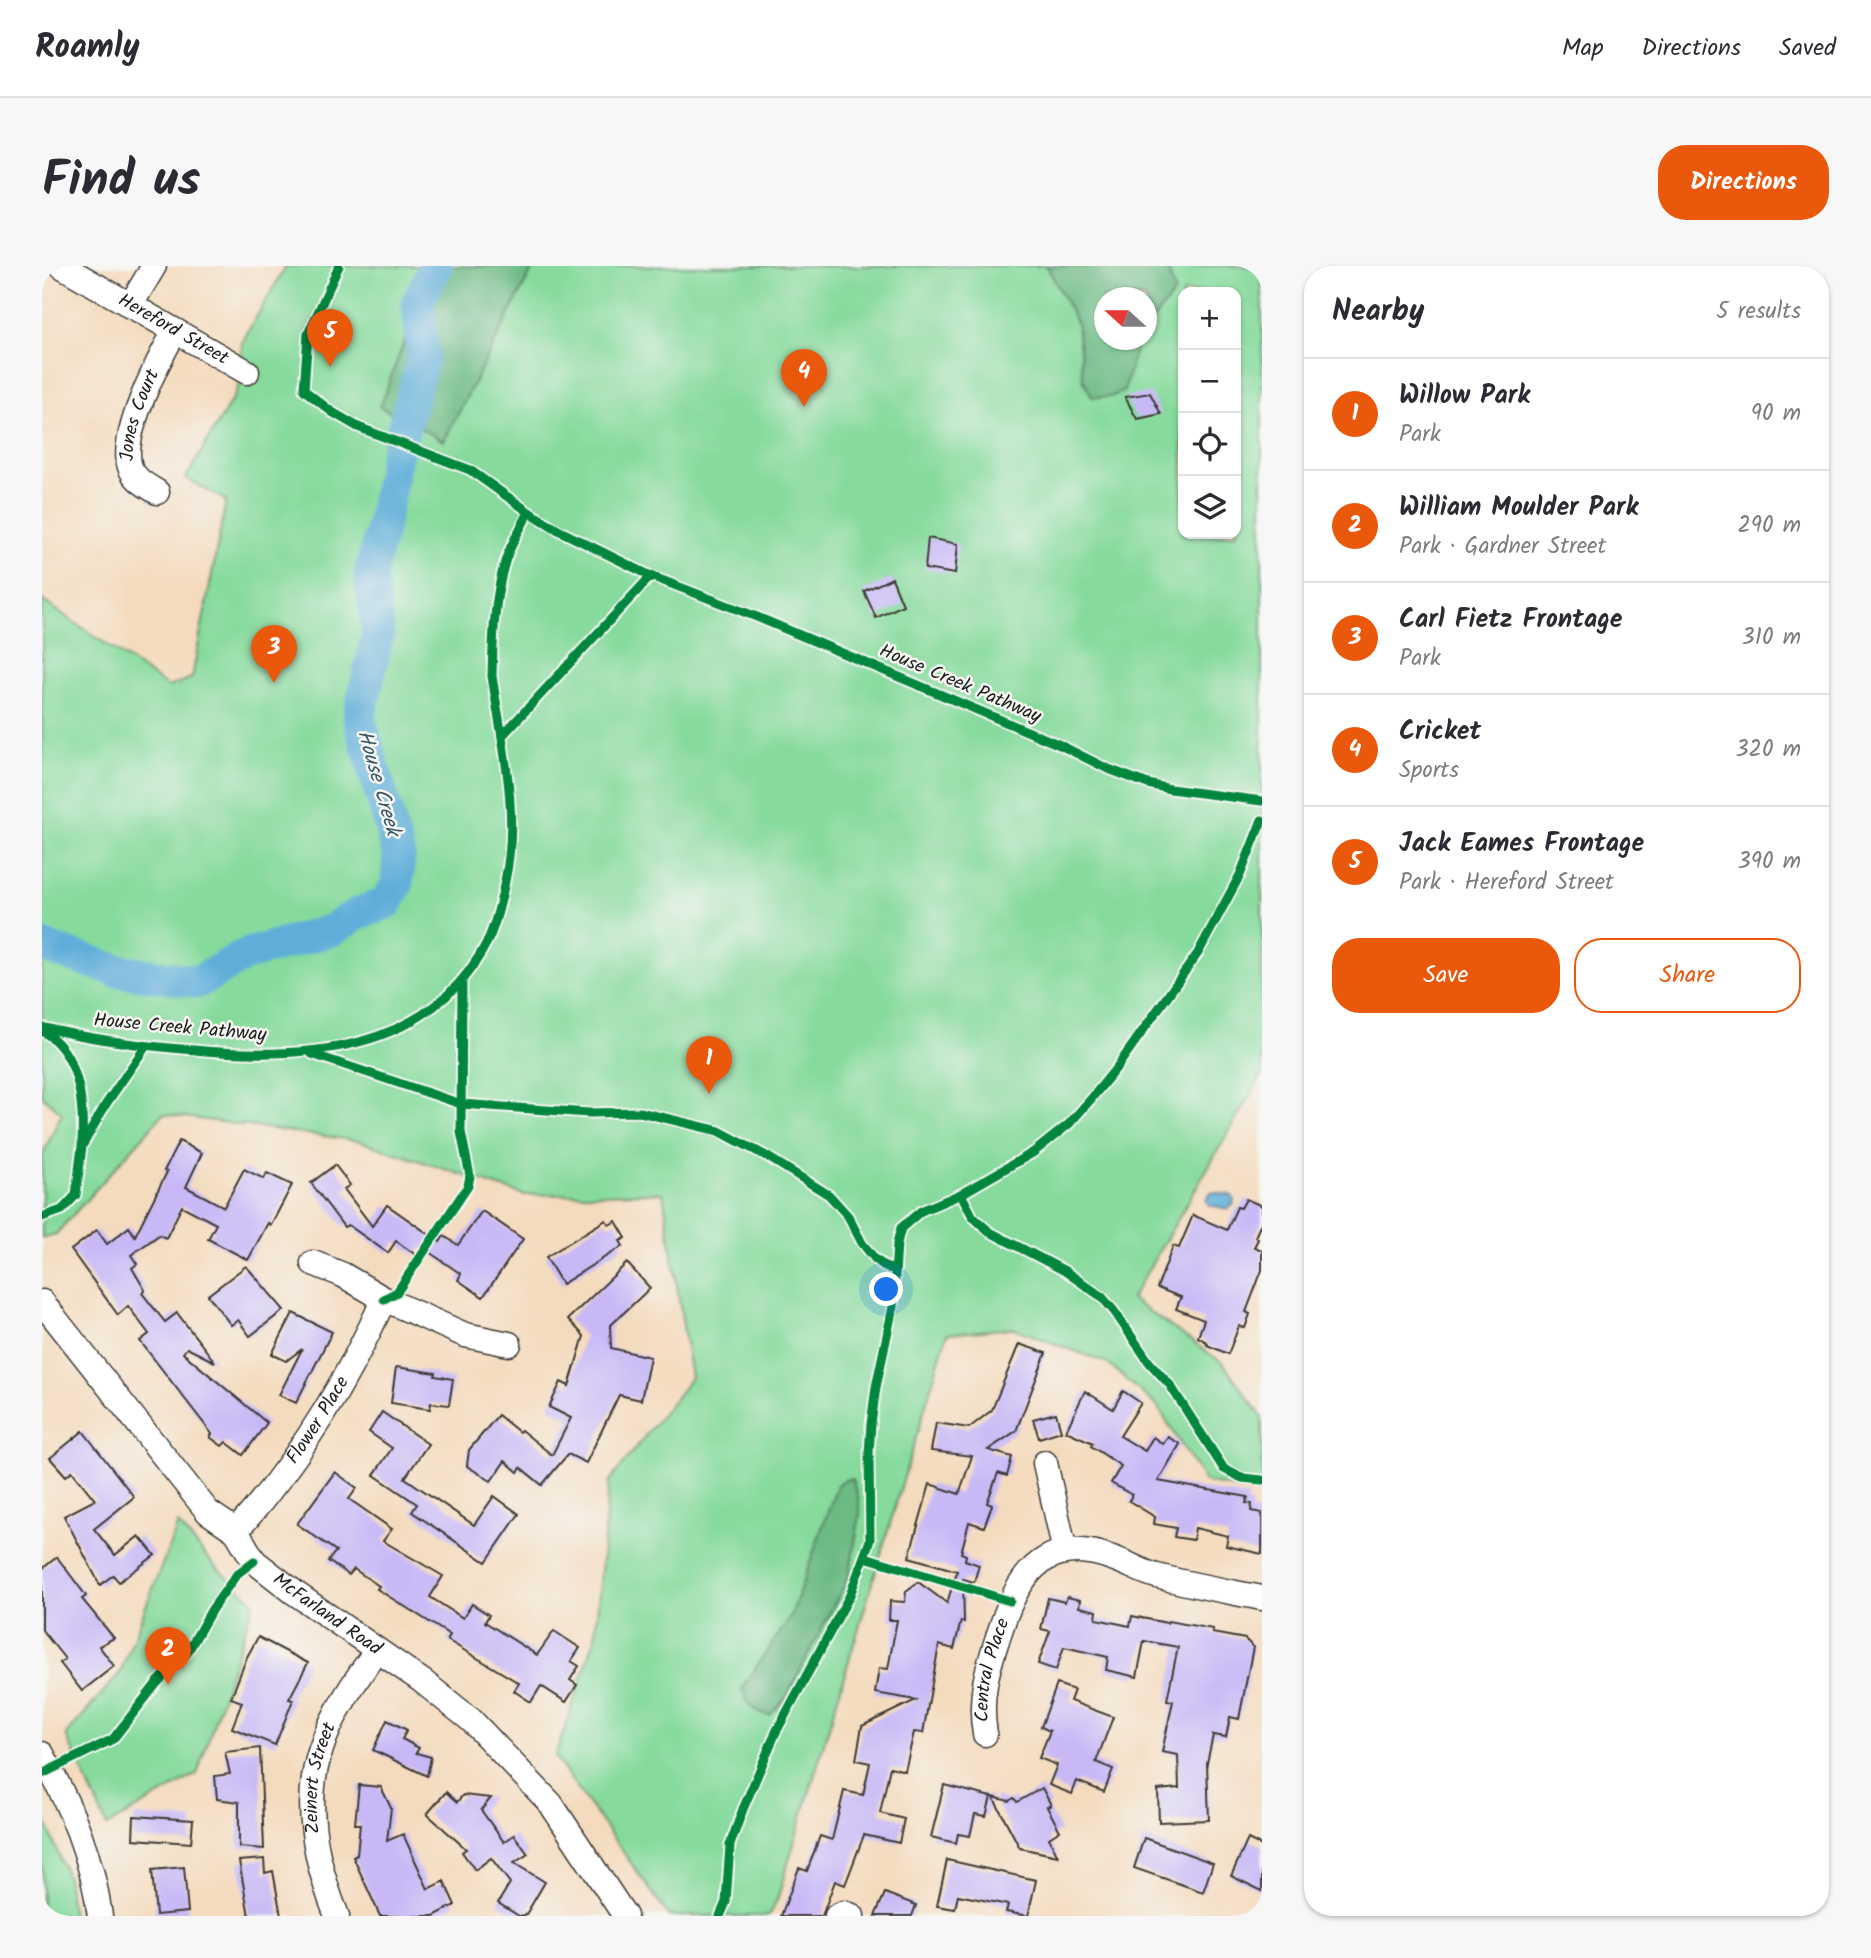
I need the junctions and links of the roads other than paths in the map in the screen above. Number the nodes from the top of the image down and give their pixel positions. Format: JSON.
{"nodes":[{"id":1,"x":62,"y":266,"type":"edge"},
{"id":2,"x":154,"y":266,"type":"edge"},
{"id":3,"x":130,"y":306,"type":"junction"},
{"id":4,"x":175,"y":331,"type":"junction"},
{"id":5,"x":247,"y":372,"type":"dead end"},
{"id":6,"x":157,"y":492,"type":"dead end"},
{"id":7,"x":313,"y":1262,"type":"dead end"},
{"id":8,"x":384,"y":1299,"type":"junction"},
{"id":9,"x":42,"y":1301,"type":"edge"},
{"id":10,"x":509,"y":1344,"type":"dead end"},
{"id":11,"x":1045,"y":1463,"type":"dead end"},
{"id":12,"x":236,"y":1531,"type":"junction"},
{"id":13,"x":1065,"y":1552,"type":"junction"},
{"id":14,"x":1262,"y":1598,"type":"edge"},
{"id":15,"x":376,"y":1651,"type":"junction"},
{"id":16,"x":985,"y":1734,"type":"dead end"},
{"id":17,"x":42,"y":1754,"type":"edge"},
{"id":18,"x":100,"y":1916,"type":"edge"},
{"id":19,"x":337,"y":1916,"type":"edge"},
{"id":20,"x":625,"y":1916,"type":"edge"},
{"id":21,"x":836,"y":1916,"type":"edge"},
{"id":22,"x":852,"y":1916,"type":"edge"}],
"edges":[{"from":1,"to":3,"type":"street","name":"Hereford Street"},
{"from":2,"to":3,"type":"street"},
{"from":3,"to":4,"type":"street","name":"Hereford Street"},
{"from":4,"to":5,"type":"street","name":"Hereford Street"},
{"from":4,"to":6,"type":"street","name":"Jones Court"},
{"from":7,"to":8,"type":"street"},
{"from":8,"to":10,"type":"street"},
{"from":8,"to":12,"type":"street","name":"Flower Place"},
{"from":9,"to":12,"type":"street","name":"McFarland Road"},
{"from":11,"to":13,"type":"street"},
{"from":12,"to":15,"type":"street","name":"McFarland Road"},
{"from":13,"to":14,"type":"street"},
{"from":13,"to":16,"type":"street","name":"Central Place"},
{"from":15,"to":19,"type":"street","name":"Zeinert Street"},
{"from":15,"to":20,"type":"street","name":"McFarland Road"},
{"from":17,"to":18,"type":"street"},
{"from":21,"to":22,"type":"street"}]}
